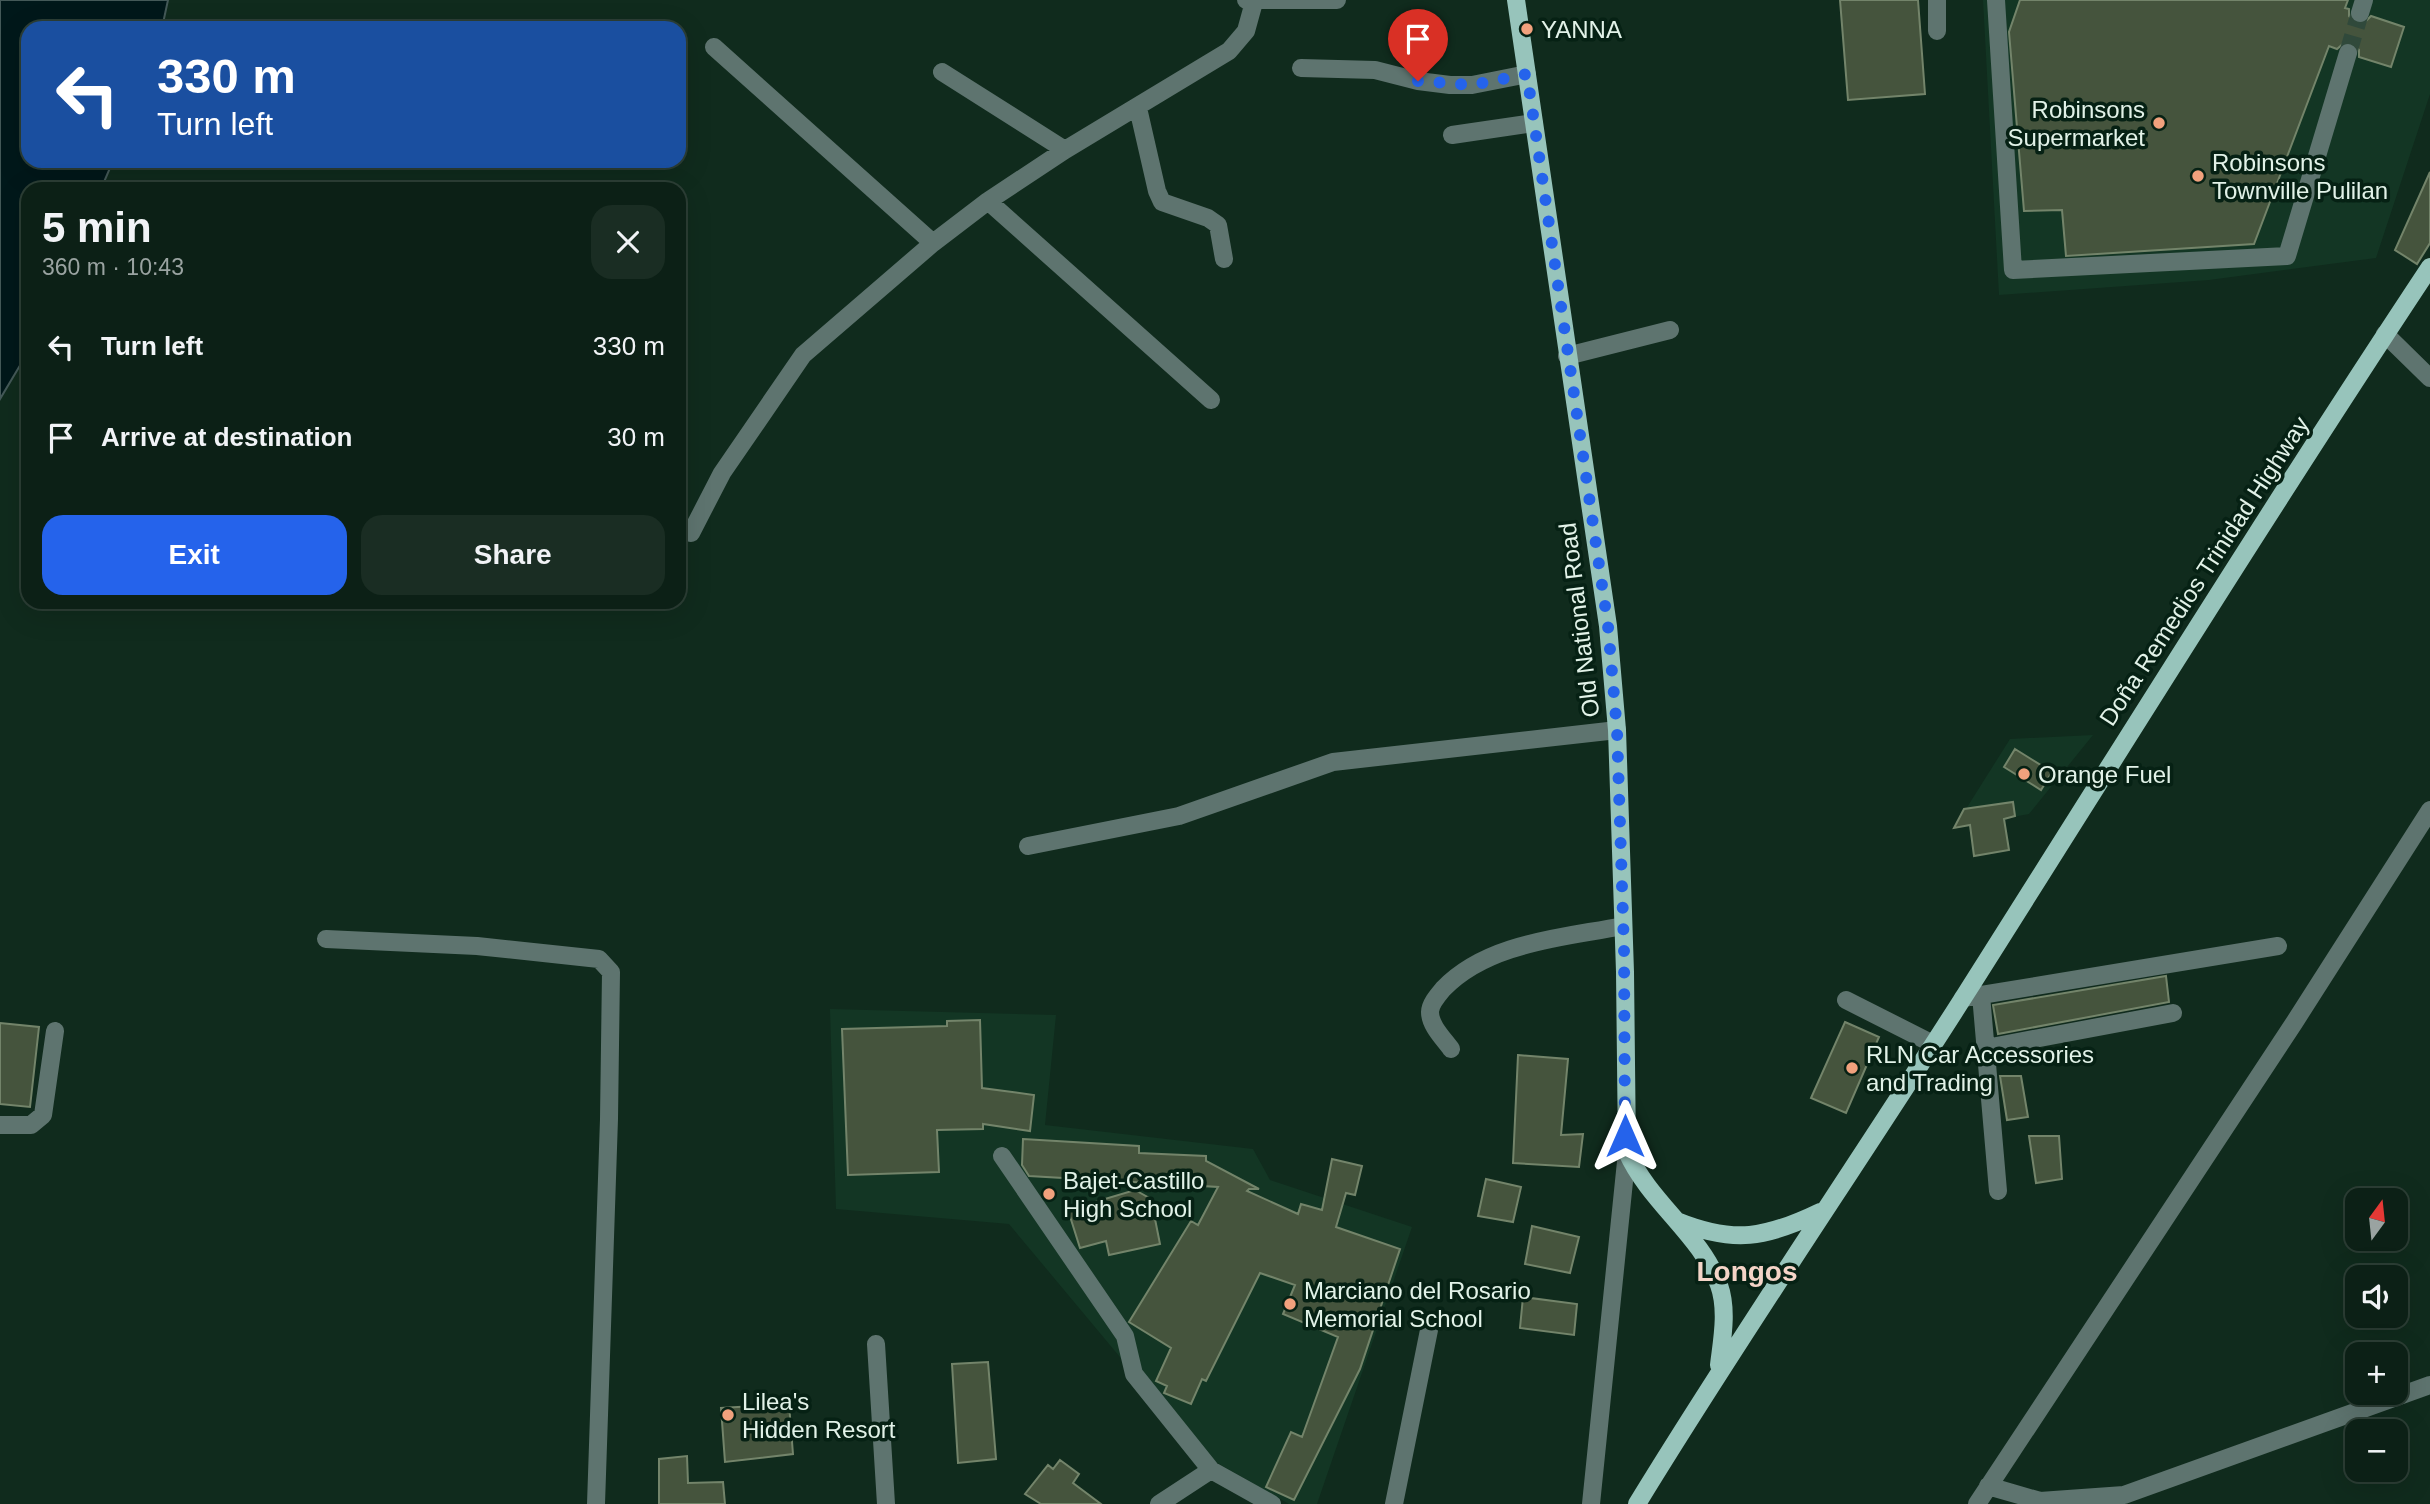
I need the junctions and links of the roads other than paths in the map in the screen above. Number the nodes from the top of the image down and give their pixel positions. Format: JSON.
{"nodes":[{"id":1,"x":1337,"y":0,"type":"edge"},
{"id":2,"x":1516,"y":0,"type":"edge"},
{"id":3,"x":1937,"y":0,"type":"edge"},
{"id":4,"x":1996,"y":0,"type":"edge"},
{"id":5,"x":1250,"y":1,"type":"edge"},
{"id":6,"x":1937,"y":31,"type":"dead end"},
{"id":7,"x":714,"y":47,"type":"dead end"},
{"id":8,"x":2348,"y":53,"type":"tunnel mouth"},
{"id":9,"x":1301,"y":68,"type":"dead end"},
{"id":10,"x":942,"y":72,"type":"dead end"},
{"id":11,"x":1527,"y":74,"type":"junction"},
{"id":12,"x":1138,"y":108,"type":"junction"},
{"id":13,"x":1534,"y":123,"type":"junction"},
{"id":14,"x":1452,"y":135,"type":"dead end"},
{"id":15,"x":1065,"y":150,"type":"junction"},
{"id":16,"x":988,"y":201,"type":"junction"},
{"id":17,"x":933,"y":243,"type":"junction"},
{"id":18,"x":1224,"y":259,"type":"dead end"},
{"id":19,"x":2430,"y":267,"type":"edge"},
{"id":20,"x":1670,"y":330,"type":"dead end"},
{"id":21,"x":2385,"y":334,"type":"junction"},
{"id":22,"x":1567,"y":356,"type":"junction"},
{"id":23,"x":2430,"y":378,"type":"edge"},
{"id":24,"x":1211,"y":400,"type":"dead end"},
{"id":25,"x":691,"y":533,"type":"dead end"},
{"id":26,"x":1617,"y":730,"type":"junction"},
{"id":27,"x":2430,"y":810,"type":"edge"},
{"id":28,"x":1028,"y":846,"type":"dead end"},
{"id":29,"x":1623,"y":926,"type":"junction"},
{"id":30,"x":326,"y":939,"type":"dead end"},
{"id":31,"x":2278,"y":946,"type":"dead end"},
{"id":32,"x":1972,"y":996,"type":"junction"},
{"id":33,"x":1846,"y":1000,"type":"dead end"},
{"id":34,"x":2174,"y":1013,"type":"dead end"},
{"id":35,"x":55,"y":1031,"type":"dead end"},
{"id":36,"x":1933,"y":1044,"type":"junction"},
{"id":37,"x":1986,"y":1048,"type":"junction"},
{"id":38,"x":1451,"y":1049,"type":"dead end"},
{"id":39,"x":0,"y":1125,"type":"edge"},
{"id":40,"x":1627,"y":1152,"type":"junction"},
{"id":41,"x":1002,"y":1156,"type":"dead end"},
{"id":42,"x":1998,"y":1191,"type":"dead end"},
{"id":43,"x":1822,"y":1211,"type":"junction"},
{"id":44,"x":1677,"y":1221,"type":"junction"},
{"id":45,"x":1429,"y":1330,"type":"dead end"},
{"id":46,"x":876,"y":1344,"type":"dead end"},
{"id":47,"x":1719,"y":1370,"type":"junction"},
{"id":48,"x":2430,"y":1385,"type":"edge"},
{"id":49,"x":1212,"y":1470,"type":"junction"},
{"id":50,"x":1988,"y":1486,"type":"junction"},
{"id":51,"x":596,"y":1504,"type":"edge"},
{"id":52,"x":886,"y":1504,"type":"edge"},
{"id":53,"x":1159,"y":1504,"type":"edge"},
{"id":54,"x":1272,"y":1504,"type":"edge"},
{"id":55,"x":1394,"y":1504,"type":"edge"},
{"id":56,"x":1591,"y":1504,"type":"edge"},
{"id":57,"x":1637,"y":1504,"type":"edge"},
{"id":58,"x":1977,"y":1504,"type":"edge"}],
"edges":[{"from":1,"to":5,"type":"street"},
{"from":2,"to":11,"type":"main road","name":"Old National Road"},
{"from":3,"to":6,"type":"street"},
{"from":4,"to":8,"type":"street"},
{"from":5,"to":12,"type":"street"},
{"from":7,"to":17,"type":"street"},
{"from":9,"to":11,"type":"street"},
{"from":10,"to":15,"type":"street"},
{"from":11,"to":13,"type":"main road","name":"Old National Road"},
{"from":12,"to":15,"type":"street"},
{"from":12,"to":18,"type":"street"},
{"from":13,"to":14,"type":"street"},
{"from":13,"to":22,"type":"main road","name":"Old National Road"},
{"from":15,"to":16,"type":"street"},
{"from":16,"to":17,"type":"street"},
{"from":16,"to":24,"type":"street"},
{"from":17,"to":25,"type":"street"},
{"from":19,"to":21,"type":"main road","name":"Doña Remedios Trinidad Highway"},
{"from":20,"to":22,"type":"street"},
{"from":21,"to":23,"type":"street"},
{"from":21,"to":32,"type":"main road","name":"Doña Remedios Trinidad Highway"},
{"from":22,"to":26,"type":"main road","name":"Old National Road"},
{"from":26,"to":28,"type":"street"},
{"from":26,"to":29,"type":"main road","name":"Old National Road"},
{"from":27,"to":50,"type":"street"},
{"from":29,"to":38,"type":"street"},
{"from":29,"to":40,"type":"main road","name":"Old National Road"},
{"from":30,"to":51,"type":"street"},
{"from":31,"to":32,"type":"street"},
{"from":32,"to":36,"type":"main road","name":"Doña Remedios Trinidad Highway"},
{"from":32,"to":37,"type":"street"},
{"from":33,"to":36,"type":"street"},
{"from":34,"to":37,"type":"street"},
{"from":35,"to":39,"type":"street"},
{"from":36,"to":43,"type":"main road","name":"Doña Remedios Trinidad Highway"},
{"from":37,"to":42,"type":"street"},
{"from":40,"to":44,"type":"main road","name":"Old National Road"},
{"from":40,"to":56,"type":"street"},
{"from":41,"to":49,"type":"street"},
{"from":43,"to":44,"type":"main road"},
{"from":43,"to":47,"type":"main road","name":"Doña Remedios Trinidad Highway"},
{"from":44,"to":47,"type":"main road","name":"Old National Road"},
{"from":45,"to":55,"type":"street"},
{"from":46,"to":52,"type":"street"},
{"from":47,"to":57,"type":"main road","name":"Doña Remedios Trinidad Highway"},
{"from":48,"to":50,"type":"street"},
{"from":49,"to":53,"type":"street"},
{"from":49,"to":54,"type":"street"},
{"from":50,"to":58,"type":"street"}]}
